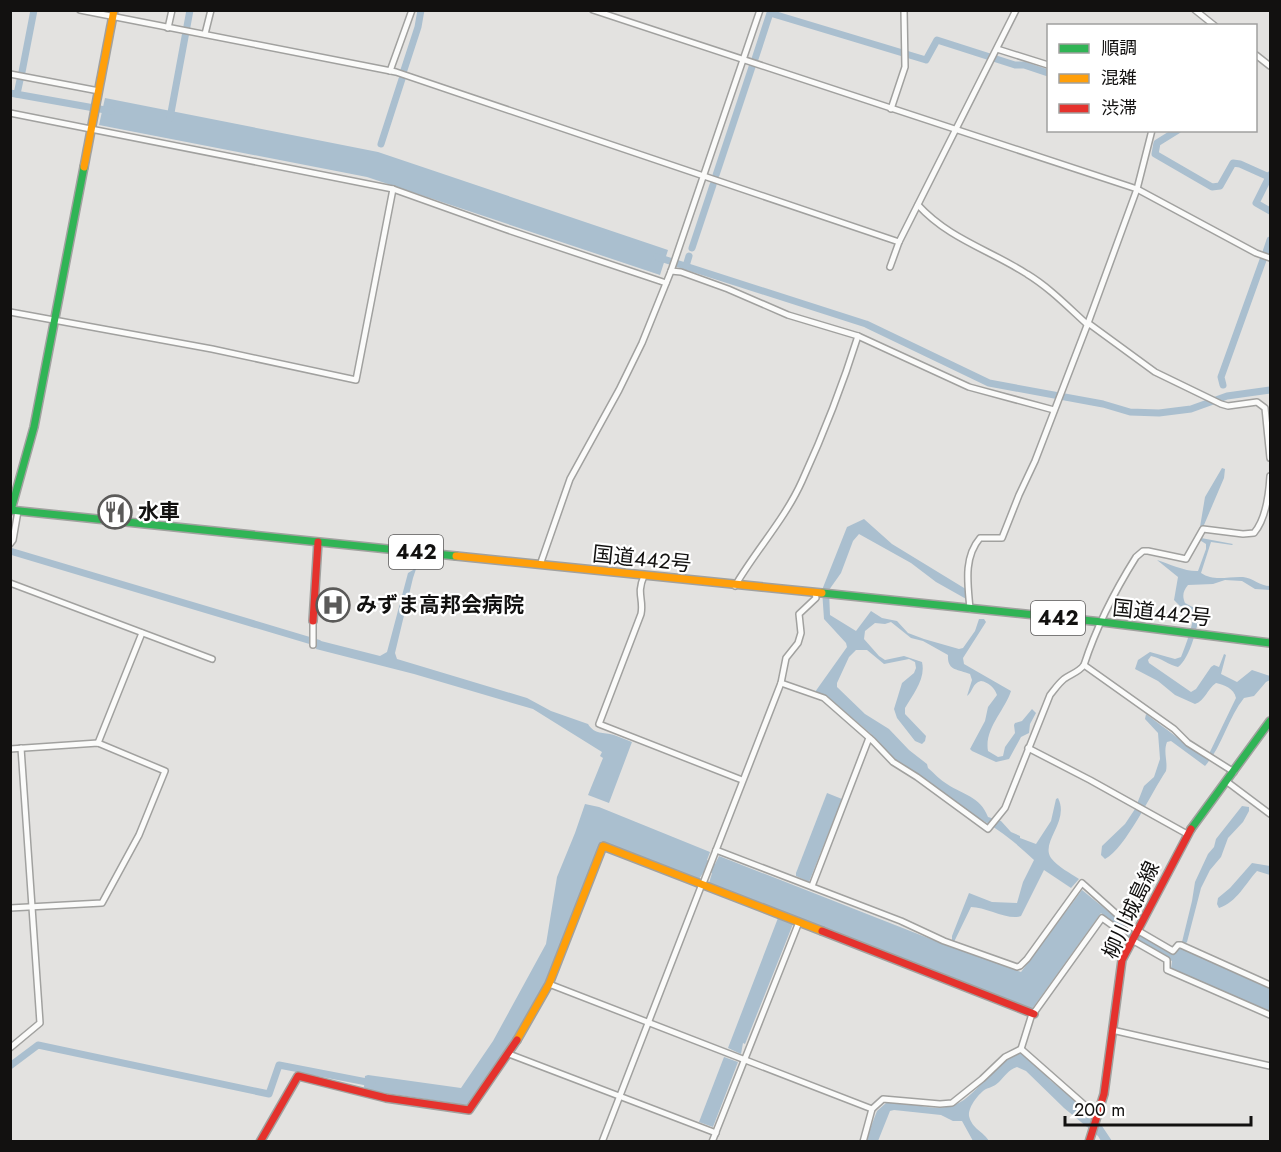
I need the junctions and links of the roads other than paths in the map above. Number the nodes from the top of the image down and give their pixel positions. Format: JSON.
{"nodes":[{"id":1,"x":80,"y":10,"type":"edge"},
{"id":2,"x":172,"y":10,"type":"edge"},
{"id":3,"x":211,"y":10,"type":"edge"},
{"id":4,"x":412,"y":10,"type":"edge"},
{"id":5,"x":593,"y":10,"type":"edge"},
{"id":6,"x":760,"y":10,"type":"edge"},
{"id":7,"x":904,"y":10,"type":"edge"},
{"id":8,"x":1016,"y":10,"type":"edge"},
{"id":9,"x":1195,"y":10,"type":"edge"},
{"id":10,"x":113,"y":14,"type":"edge"},
{"id":11,"x":1207,"y":23,"type":"edge"},
{"id":12,"x":168,"y":28,"type":"junction"},
{"id":13,"x":205,"y":34,"type":"junction"},
{"id":14,"x":995,"y":51,"type":"junction"},
{"id":15,"x":1257,"y":56,"type":"edge"},
{"id":16,"x":742,"y":60,"type":"junction"},
{"id":17,"x":1047,"y":65,"type":"edge"},
{"id":18,"x":1270,"y":66,"type":"edge"},
{"id":19,"x":390,"y":71,"type":"junction"},
{"id":20,"x":10,"y":74,"type":"edge"},
{"id":21,"x":98,"y":94,"type":"junction"},
{"id":22,"x":891,"y":109,"type":"junction"},
{"id":23,"x":10,"y":113,"type":"edge"},
{"id":24,"x":93,"y":126,"type":"junction"},
{"id":25,"x":957,"y":130,"type":"junction"},
{"id":26,"x":1151,"y":132,"type":"edge"},
{"id":27,"x":704,"y":177,"type":"junction"},
{"id":28,"x":393,"y":189,"type":"junction"},
{"id":29,"x":1137,"y":189,"type":"junction"},
{"id":30,"x":918,"y":205,"type":"junction"},
{"id":31,"x":899,"y":242,"type":"junction"},
{"id":32,"x":1270,"y":258,"type":"edge"},
{"id":33,"x":890,"y":267,"type":"dead end"},
{"id":34,"x":671,"y":270,"type":"junction"},
{"id":35,"x":666,"y":283,"type":"junction"},
{"id":36,"x":10,"y":312,"type":"edge"},
{"id":37,"x":54,"y":320,"type":"junction"},
{"id":38,"x":1088,"y":324,"type":"junction"},
{"id":39,"x":858,"y":336,"type":"junction"},
{"id":40,"x":1054,"y":410,"type":"junction"},
{"id":41,"x":1270,"y":459,"type":"edge"},
{"id":42,"x":1270,"y":476,"type":"edge"},
{"id":43,"x":13,"y":511,"type":"edge"},
{"id":44,"x":318,"y":542,"type":"junction"},
{"id":45,"x":10,"y":544,"type":"edge"},
{"id":46,"x":540,"y":565,"type":"junction"},
{"id":47,"x":644,"y":576,"type":"junction"},
{"id":48,"x":10,"y":583,"type":"edge"},
{"id":49,"x":735,"y":586,"type":"junction"},
{"id":50,"x":818,"y":593,"type":"junction"},
{"id":51,"x":970,"y":609,"type":"junction"},
{"id":52,"x":313,"y":621,"type":"joint"},
{"id":53,"x":1102,"y":622,"type":"junction"},
{"id":54,"x":142,"y":633,"type":"junction"},
{"id":55,"x":1270,"y":643,"type":"edge"},
{"id":56,"x":312,"y":645,"type":"dead end"},
{"id":57,"x":212,"y":659,"type":"dead end"},
{"id":58,"x":1084,"y":664,"type":"junction"},
{"id":59,"x":781,"y":683,"type":"junction"},
{"id":60,"x":1270,"y":721,"type":"edge"},
{"id":61,"x":869,"y":738,"type":"junction"},
{"id":62,"x":98,"y":743,"type":"junction"},
{"id":63,"x":21,"y":748,"type":"junction"},
{"id":64,"x":1028,"y":748,"type":"junction"},
{"id":65,"x":10,"y":749,"type":"edge"},
{"id":66,"x":1234,"y":772,"type":"junction"},
{"id":67,"x":742,"y":780,"type":"junction"},
{"id":68,"x":1226,"y":781,"type":"junction"},
{"id":69,"x":1270,"y":814,"type":"edge"},
{"id":70,"x":1187,"y":834,"type":"junction"},
{"id":71,"x":715,"y":852,"type":"junction"},
{"id":72,"x":703,"y":883,"type":"junction"},
{"id":73,"x":812,"y":886,"type":"junction"},
{"id":74,"x":32,"y":906,"type":"junction"},
{"id":75,"x":10,"y":908,"type":"edge"},
{"id":76,"x":799,"y":922,"type":"junction"},
{"id":77,"x":1137,"y":929,"type":"junction"},
{"id":78,"x":1132,"y":940,"type":"junction"},
{"id":79,"x":549,"y":984,"type":"junction"},
{"id":80,"x":1270,"y":985,"type":"edge"},
{"id":81,"x":1034,"y":1014,"type":"junction"},
{"id":82,"x":1270,"y":1016,"type":"edge"},
{"id":83,"x":648,"y":1022,"type":"junction"},
{"id":84,"x":1112,"y":1030,"type":"junction"},
{"id":85,"x":10,"y":1048,"type":"edge"},
{"id":86,"x":1022,"y":1049,"type":"junction"},
{"id":87,"x":509,"y":1054,"type":"junction"},
{"id":88,"x":744,"y":1060,"type":"junction"},
{"id":89,"x":1270,"y":1066,"type":"edge"},
{"id":90,"x":620,"y":1096,"type":"junction"},
{"id":91,"x":872,"y":1109,"type":"junction"},
{"id":92,"x":1097,"y":1118,"type":"junction"},
{"id":93,"x":716,"y":1133,"type":"junction"},
{"id":94,"x":260,"y":1142,"type":"edge"},
{"id":95,"x":602,"y":1142,"type":"edge"},
{"id":96,"x":712,"y":1142,"type":"edge"},
{"id":97,"x":863,"y":1142,"type":"edge"},
{"id":98,"x":1089,"y":1142,"type":"edge"}],
"edges":[{"from":1,"to":10,"type":"street"},
{"from":2,"to":12,"type":"street"},
{"from":3,"to":13,"type":"street"},
{"from":4,"to":19,"type":"street"},
{"from":5,"to":16,"type":"street"},
{"from":6,"to":16,"type":"street"},
{"from":7,"to":22,"type":"street"},
{"from":8,"to":14,"type":"street"},
{"from":9,"to":11,"type":"street"},
{"from":10,"to":12,"type":"street"},
{"from":10,"to":21,"type":"main road"},
{"from":12,"to":13,"type":"street"},
{"from":13,"to":19,"type":"street"},
{"from":14,"to":17,"type":"street"},
{"from":14,"to":25,"type":"street"},
{"from":15,"to":18,"type":"street"},
{"from":16,"to":22,"type":"street"},
{"from":16,"to":27,"type":"street"},
{"from":19,"to":27,"type":"street"},
{"from":20,"to":21,"type":"street"},
{"from":21,"to":24,"type":"main road"},
{"from":22,"to":25,"type":"street"},
{"from":23,"to":24,"type":"street"},
{"from":24,"to":28,"type":"street"},
{"from":24,"to":37,"type":"main road"},
{"from":25,"to":29,"type":"street"},
{"from":25,"to":30,"type":"street"},
{"from":26,"to":29,"type":"street"},
{"from":27,"to":31,"type":"street"},
{"from":27,"to":34,"type":"street"},
{"from":28,"to":35,"type":"street"},
{"from":28,"to":37,"type":"street"},
{"from":29,"to":32,"type":"street"},
{"from":29,"to":38,"type":"street"},
{"from":30,"to":31,"type":"street"},
{"from":30,"to":38,"type":"street"},
{"from":31,"to":33,"type":"street"},
{"from":34,"to":35,"type":"street"},
{"from":34,"to":39,"type":"street"},
{"from":35,"to":46,"type":"street"},
{"from":36,"to":37,"type":"street"},
{"from":37,"to":43,"type":"main road"},
{"from":38,"to":40,"type":"street"},
{"from":38,"to":41,"type":"street"},
{"from":39,"to":40,"type":"street"},
{"from":39,"to":49,"type":"street"},
{"from":40,"to":51,"type":"street"},
{"from":42,"to":53,"type":"street"},
{"from":43,"to":44,"type":"main road","name":"国道442号","number":"442"},
{"from":43,"to":45,"type":"street"},
{"from":44,"to":46,"type":"main road","name":"国道442号","number":"442"},
{"from":44,"to":52,"type":"main road"},
{"from":46,"to":47,"type":"main road","name":"国道442号","number":"442"},
{"from":47,"to":49,"type":"main road","name":"国道442号","number":"442"},
{"from":47,"to":67,"type":"street"},
{"from":48,"to":54,"type":"street"},
{"from":49,"to":50,"type":"main road","name":"国道442号","number":"442"},
{"from":50,"to":51,"type":"main road","name":"国道442号","number":"442"},
{"from":50,"to":59,"type":"street"},
{"from":51,"to":53,"type":"main road","name":"国道442号","number":"442"},
{"from":52,"to":56,"type":"street"},
{"from":53,"to":55,"type":"main road","name":"国道442号","number":"442"},
{"from":53,"to":58,"type":"street"},
{"from":54,"to":57,"type":"street"},
{"from":54,"to":62,"type":"street"},
{"from":58,"to":64,"type":"street"},
{"from":58,"to":66,"type":"street"},
{"from":59,"to":61,"type":"street"},
{"from":59,"to":67,"type":"street"},
{"from":60,"to":66,"type":"main road","name":"柳川城島線"},
{"from":61,"to":64,"type":"street"},
{"from":61,"to":73,"type":"street"},
{"from":62,"to":63,"type":"street"},
{"from":62,"to":74,"type":"street"},
{"from":63,"to":65,"type":"street"},
{"from":63,"to":74,"type":"street"},
{"from":64,"to":70,"type":"street"},
{"from":66,"to":68,"type":"main road","name":"柳川城島線"},
{"from":67,"to":71,"type":"street"},
{"from":68,"to":69,"type":"street"},
{"from":68,"to":70,"type":"main road","name":"柳川城島線"},
{"from":70,"to":77,"type":"main road","name":"柳川城島線"},
{"from":71,"to":72,"type":"street"},
{"from":71,"to":73,"type":"street"},
{"from":72,"to":76,"type":"main road"},
{"from":72,"to":79,"type":"main road"},
{"from":72,"to":83,"type":"street"},
{"from":73,"to":77,"type":"street"},
{"from":74,"to":75,"type":"street"},
{"from":74,"to":85,"type":"street"},
{"from":76,"to":81,"type":"main road"},
{"from":76,"to":88,"type":"street"},
{"from":77,"to":78,"type":"main road","name":"柳川城島線"},
{"from":77,"to":80,"type":"street"},
{"from":78,"to":81,"type":"street"},
{"from":78,"to":82,"type":"street"},
{"from":78,"to":84,"type":"main road","name":"柳川城島線"},
{"from":79,"to":83,"type":"street"},
{"from":79,"to":87,"type":"main road"},
{"from":81,"to":86,"type":"street"},
{"from":83,"to":88,"type":"street"},
{"from":83,"to":90,"type":"street"},
{"from":84,"to":89,"type":"street"},
{"from":84,"to":92,"type":"main road","name":"柳川城島線"},
{"from":86,"to":91,"type":"street"},
{"from":86,"to":92,"type":"street"},
{"from":87,"to":90,"type":"street"},
{"from":87,"to":94,"type":"main road"},
{"from":88,"to":91,"type":"street"},
{"from":88,"to":93,"type":"street"},
{"from":90,"to":93,"type":"street"},
{"from":90,"to":95,"type":"street"},
{"from":91,"to":97,"type":"street"},
{"from":92,"to":98,"type":"main road","name":"柳川城島線"},
{"from":93,"to":96,"type":"street"}]}
